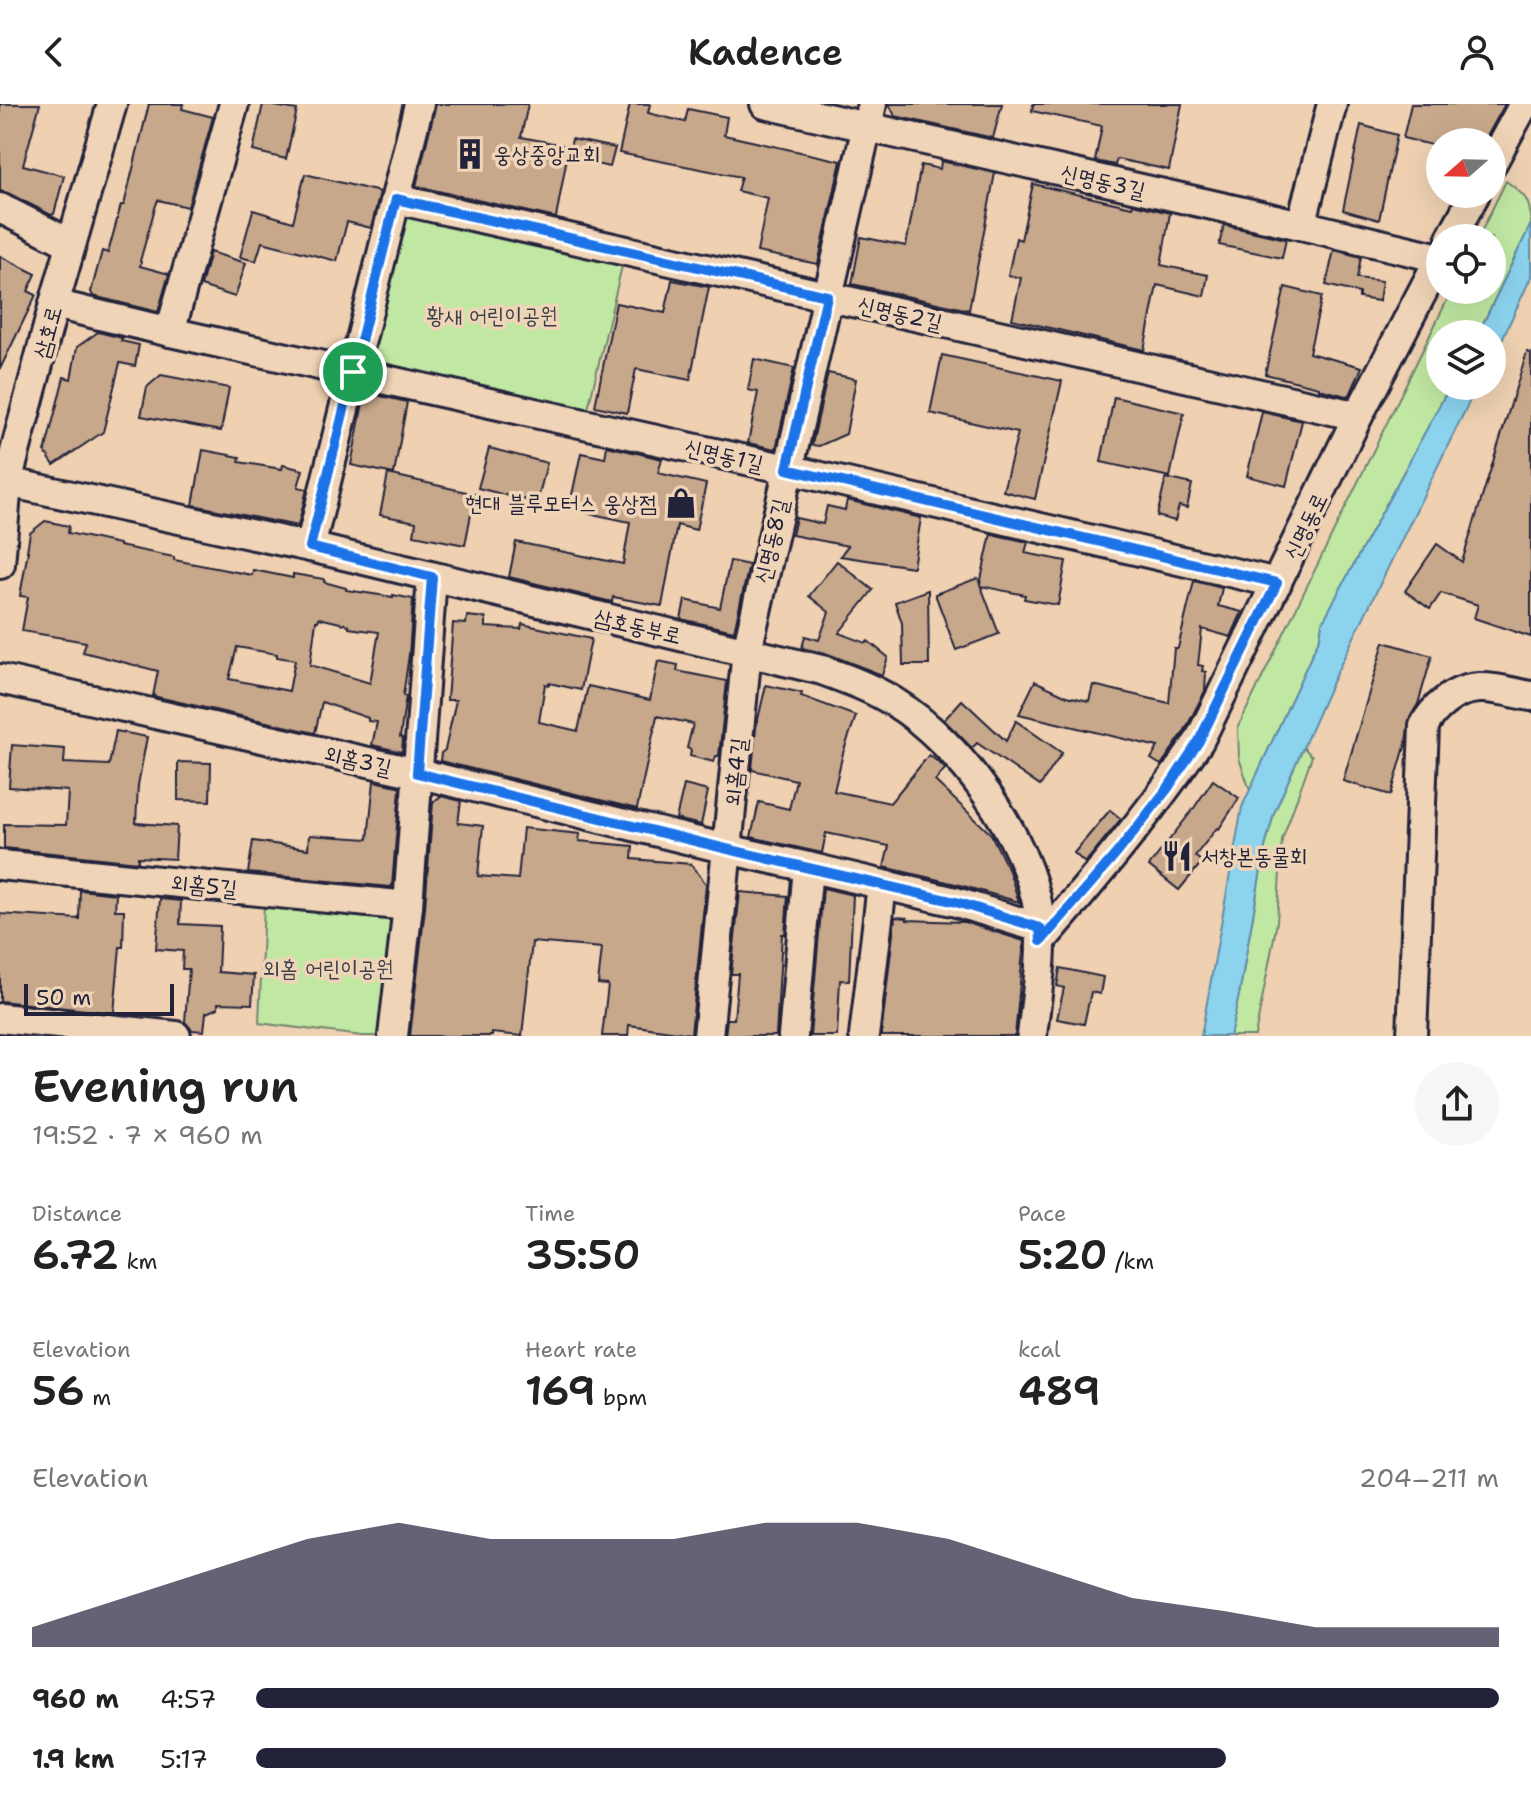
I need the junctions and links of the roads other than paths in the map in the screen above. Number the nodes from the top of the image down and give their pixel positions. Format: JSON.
{"nodes":[{"id":1,"x":112,"y":104,"type":"edge"},
{"id":2,"x":234,"y":104,"type":"edge"},
{"id":3,"x":419,"y":104,"type":"edge"},
{"id":4,"x":765,"y":104,"type":"edge"},
{"id":5,"x":1332,"y":104,"type":"edge"},
{"id":6,"x":1524,"y":104,"type":"edge"},
{"id":7,"x":870,"y":116,"type":"edge"},
{"id":8,"x":1506,"y":137,"type":"edge"},
{"id":9,"x":396,"y":199,"type":"junction"},
{"id":10,"x":0,"y":208,"type":"edge"},
{"id":11,"x":1301,"y":225,"type":"junction"},
{"id":12,"x":71,"y":244,"type":"junction"},
{"id":13,"x":1426,"y":255,"type":"edge"},
{"id":14,"x":1426,"y":285,"type":"edge"},
{"id":15,"x":827,"y":296,"type":"junction"},
{"id":16,"x":54,"y":304,"type":"junction"},
{"id":17,"x":170,"y":332,"type":"junction"},
{"id":18,"x":353,"y":372,"type":"junction"},
{"id":19,"x":1358,"y":416,"type":"junction"},
{"id":20,"x":787,"y":469,"type":"junction"},
{"id":21,"x":4,"y":480,"type":"edge"},
{"id":22,"x":310,"y":547,"type":"junction"},
{"id":23,"x":0,"y":564,"type":"edge"},
{"id":24,"x":432,"y":577,"type":"junction"},
{"id":25,"x":1277,"y":583,"type":"junction"},
{"id":26,"x":747,"y":651,"type":"junction"},
{"id":27,"x":0,"y":679,"type":"edge"},
{"id":28,"x":1531,"y":696,"type":"edge"},
{"id":29,"x":417,"y":773,"type":"junction"},
{"id":30,"x":727,"y":849,"type":"junction"},
{"id":31,"x":0,"y":865,"type":"edge"},
{"id":32,"x":808,"y":867,"type":"junction"},
{"id":33,"x":882,"y":885,"type":"junction"},
{"id":34,"x":1036,"y":897,"type":"junction"},
{"id":35,"x":1074,"y":902,"type":"junction"},
{"id":36,"x":408,"y":906,"type":"junction"},
{"id":37,"x":1041,"y":935,"type":"junction"},
{"id":38,"x":0,"y":1018,"type":"edge"},
{"id":39,"x":176,"y":1036,"type":"edge"},
{"id":40,"x":393,"y":1036,"type":"edge"},
{"id":41,"x":708,"y":1036,"type":"edge"},
{"id":42,"x":793,"y":1036,"type":"edge"},
{"id":43,"x":864,"y":1036,"type":"edge"},
{"id":44,"x":1032,"y":1036,"type":"edge"},
{"id":45,"x":1412,"y":1036,"type":"edge"}],
"edges":[{"from":1,"to":12,"type":"street","name":"삼호로"},
{"from":2,"to":17,"type":"street"},
{"from":3,"to":9,"type":"street"},
{"from":4,"to":7,"type":"street","name":"신명동3길"},
{"from":5,"to":11,"type":"street"},
{"from":6,"to":8,"type":"street"},
{"from":7,"to":11,"type":"street","name":"신명동3길"},
{"from":7,"to":15,"type":"street","name":"신명동8길"},
{"from":9,"to":15,"type":"street","name":"신명동2길"},
{"from":9,"to":18,"type":"street"},
{"from":10,"to":12,"type":"street"},
{"from":11,"to":13,"type":"street","name":"신명동3길"},
{"from":12,"to":16,"type":"street","name":"삼호로"},
{"from":14,"to":19,"type":"street","name":"신명동로"},
{"from":15,"to":19,"type":"street","name":"신명동2길"},
{"from":15,"to":20,"type":"street","name":"신명동8길"},
{"from":16,"to":17,"type":"street","name":"신명동1길"},
{"from":16,"to":21,"type":"street","name":"삼호로"},
{"from":17,"to":18,"type":"street","name":"신명동1길"},
{"from":18,"to":20,"type":"street","name":"신명동1길"},
{"from":18,"to":22,"type":"street"},
{"from":19,"to":25,"type":"street","name":"신명동로"},
{"from":20,"to":25,"type":"street","name":"신명동1길"},
{"from":20,"to":26,"type":"street","name":"신명동8길"},
{"from":21,"to":22,"type":"street","name":"삼호동부로"},
{"from":21,"to":23,"type":"street","name":"삼호로"},
{"from":22,"to":24,"type":"street","name":"삼호동부로"},
{"from":24,"to":26,"type":"street","name":"삼호동부로"},
{"from":24,"to":29,"type":"street"},
{"from":25,"to":35,"type":"street","name":"신명동로"},
{"from":26,"to":30,"type":"street","name":"외홈4길"},
{"from":26,"to":34,"type":"street","name":"삼호동부로"},
{"from":27,"to":29,"type":"street","name":"외홈3길"},
{"from":28,"to":45,"type":"street"},
{"from":29,"to":30,"type":"street","name":"외홈3길"},
{"from":29,"to":36,"type":"street"},
{"from":30,"to":32,"type":"street","name":"외홈3길"},
{"from":30,"to":41,"type":"street","name":"외홈4길"},
{"from":31,"to":36,"type":"street","name":"외홈5길"},
{"from":32,"to":33,"type":"street","name":"외홈3길"},
{"from":32,"to":42,"type":"street"},
{"from":33,"to":37,"type":"street","name":"외홈3길"},
{"from":33,"to":43,"type":"street"},
{"from":34,"to":35,"type":"street"},
{"from":34,"to":37,"type":"street","name":"삼호동부로"},
{"from":35,"to":37,"type":"street","name":"신명동로"},
{"from":36,"to":40,"type":"street"},
{"from":37,"to":44,"type":"street","name":"삼호동부로"},
{"from":38,"to":39,"type":"street"}]}
